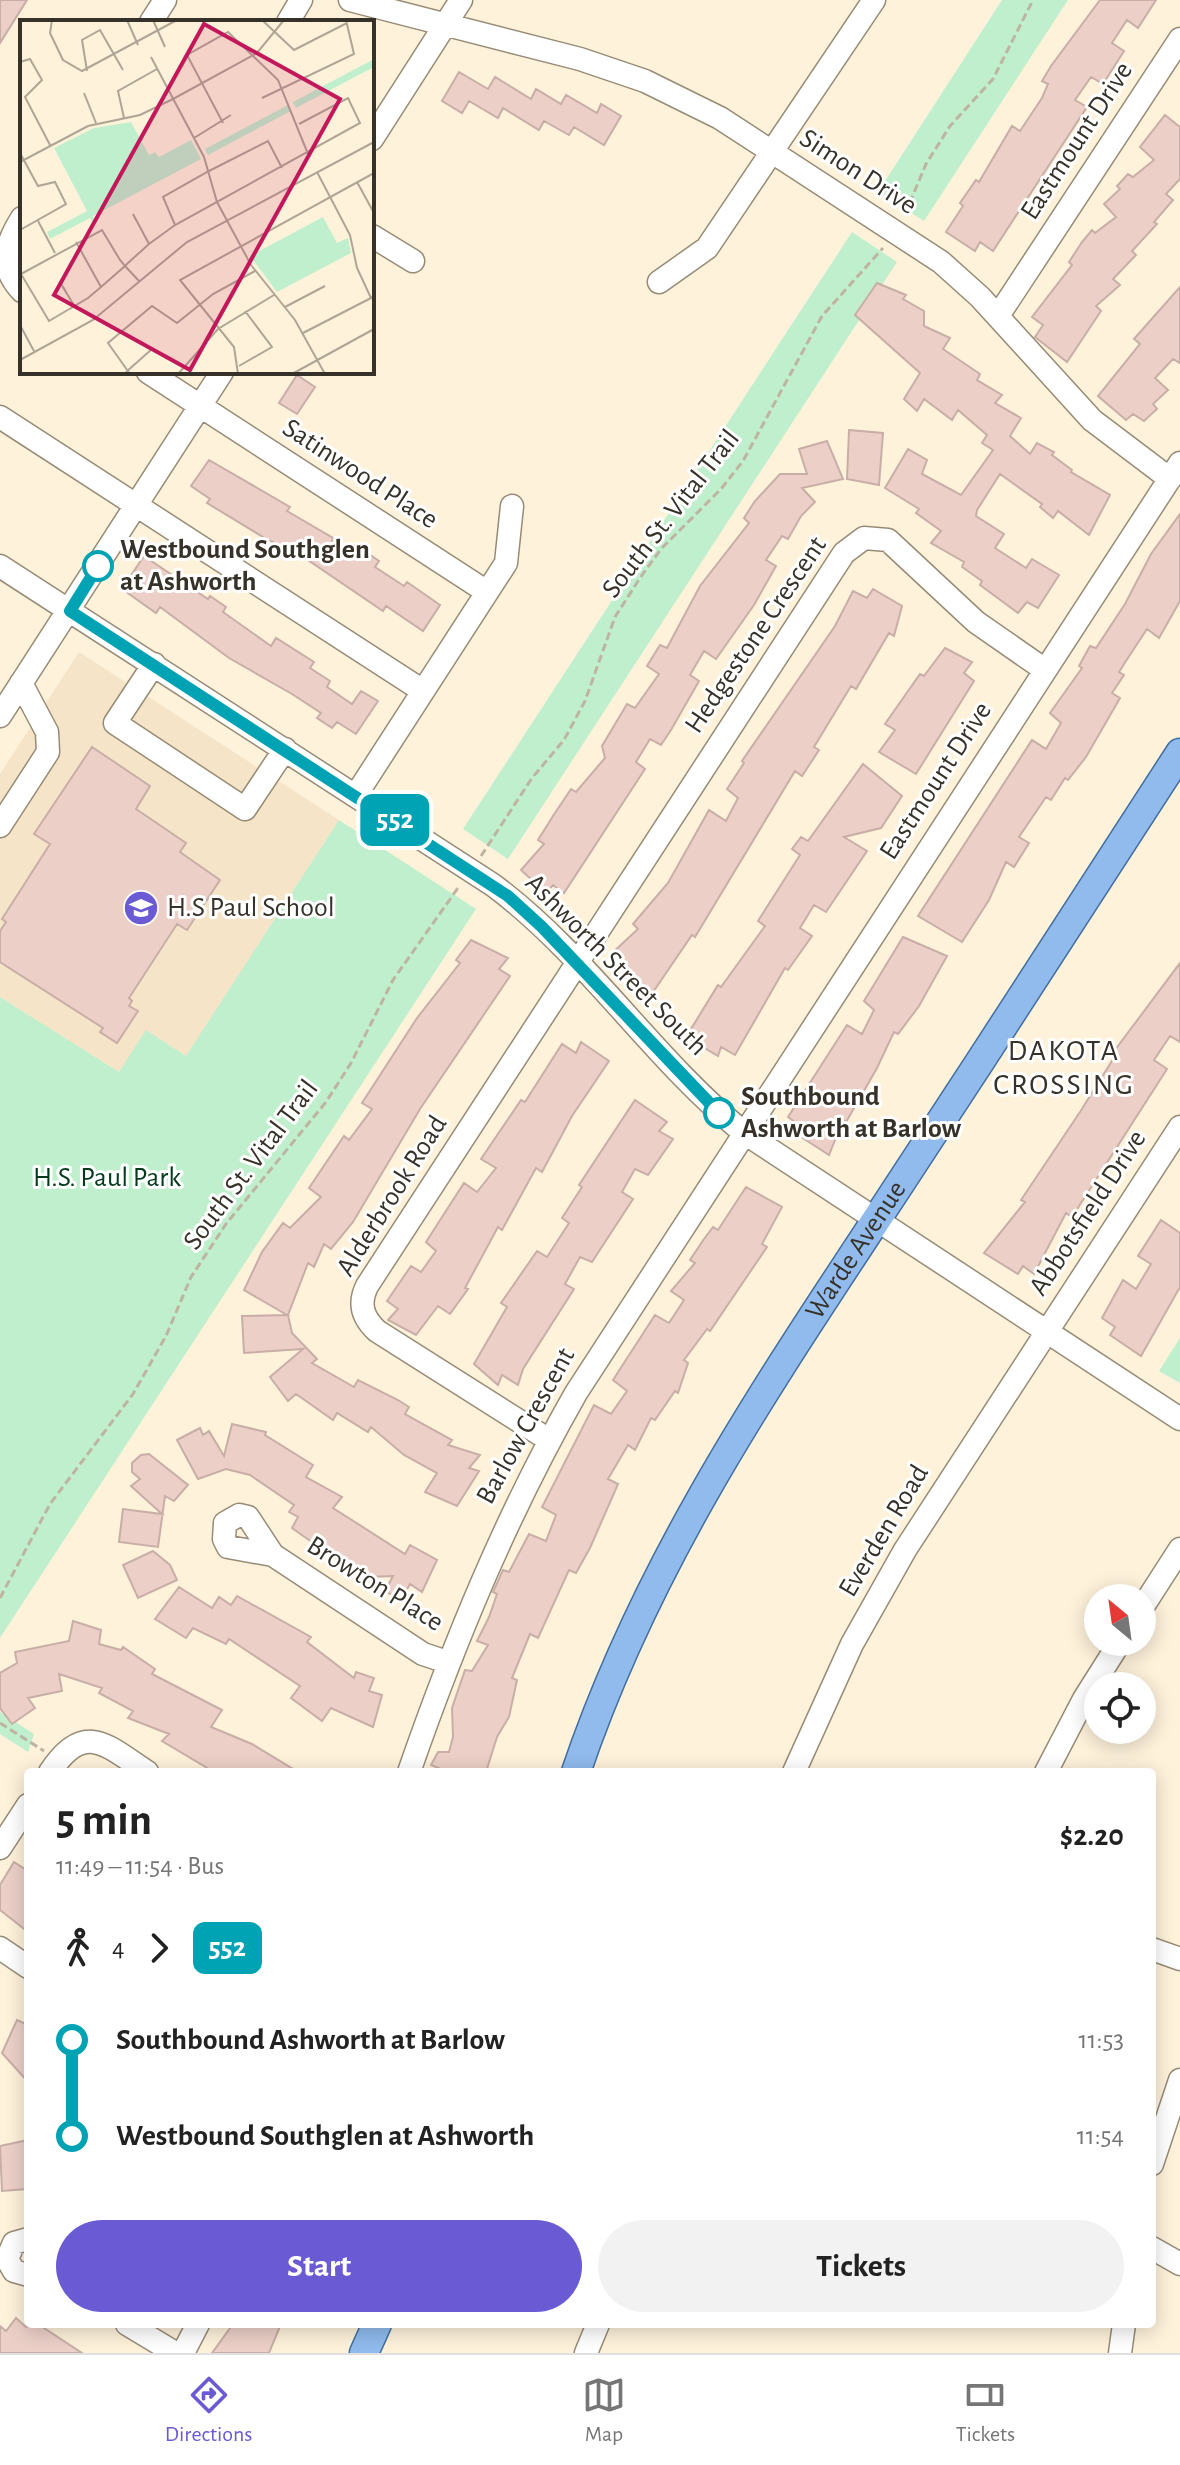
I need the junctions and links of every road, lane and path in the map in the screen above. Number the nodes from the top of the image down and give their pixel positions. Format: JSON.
{"nodes":[{"id":1,"x":165,"y":0,"type":"edge"},
{"id":2,"x":301,"y":0,"type":"edge"},
{"id":3,"x":350,"y":0,"type":"edge"},
{"id":4,"x":461,"y":0,"type":"edge"},
{"id":5,"x":874,"y":0,"type":"edge"},
{"id":6,"x":1033,"y":0,"type":"edge"},
{"id":7,"x":152,"y":20,"type":"edge"},
{"id":8,"x":289,"y":20,"type":"edge"},
{"id":9,"x":446,"y":24,"type":"junction"},
{"id":10,"x":1180,"y":39,"type":"edge"},
{"id":11,"x":374,"y":136,"type":"edge"},
{"id":12,"x":774,"y":152,"type":"junction"},
{"id":13,"x":20,"y":221,"type":"edge"},
{"id":14,"x":895,"y":231,"type":"junction"},
{"id":15,"x":374,"y":237,"type":"edge"},
{"id":16,"x":413,"y":261,"type":"dead end"},
{"id":17,"x":659,"y":282,"type":"dead end"},
{"id":18,"x":20,"y":290,"type":"edge"},
{"id":19,"x":998,"y":316,"type":"junction"},
{"id":20,"x":151,"y":374,"type":"edge"},
{"id":21,"x":221,"y":374,"type":"edge"},
{"id":22,"x":200,"y":407,"type":"junction"},
{"id":23,"x":0,"y":417,"type":"edge"},
{"id":24,"x":1175,"y":471,"type":"edge"},
{"id":25,"x":137,"y":505,"type":"junction"},
{"id":26,"x":512,"y":506,"type":"dead end"},
{"id":27,"x":0,"y":566,"type":"edge"},
{"id":28,"x":487,"y":592,"type":"junction"},
{"id":29,"x":70,"y":611,"type":"junction"},
{"id":30,"x":154,"y":664,"type":"junction"},
{"id":31,"x":1045,"y":670,"type":"junction"},
{"id":32,"x":21,"y":683,"type":"junction"},
{"id":33,"x":423,"y":691,"type":"junction"},
{"id":34,"x":0,"y":716,"type":"edge"},
{"id":35,"x":285,"y":749,"type":"junction"},
{"id":36,"x":1180,"y":753,"type":"edge"},
{"id":37,"x":356,"y":795,"type":"junction"},
{"id":38,"x":0,"y":826,"type":"edge"},
{"id":39,"x":479,"y":858,"type":"dead end"},
{"id":40,"x":463,"y":882,"type":"dead end"},
{"id":41,"x":575,"y":962,"type":"junction"},
{"id":42,"x":1180,"y":1127,"type":"edge"},
{"id":43,"x":743,"y":1132,"type":"junction"},
{"id":44,"x":876,"y":1221,"type":"junction"},
{"id":45,"x":1046,"y":1332,"type":"junction"},
{"id":46,"x":1180,"y":1419,"type":"edge"},
{"id":47,"x":549,"y":1440,"type":"junction"},
{"id":48,"x":1180,"y":1549,"type":"edge"},
{"id":49,"x":273,"y":1555,"type":"dead end"},
{"id":50,"x":1156,"y":1586,"type":"edge"},
{"id":51,"x":0,"y":1598,"type":"edge"},
{"id":52,"x":1111,"y":1656,"type":"edge"},
{"id":53,"x":447,"y":1662,"type":"junction"},
{"id":54,"x":0,"y":1723,"type":"edge"},
{"id":55,"x":56,"y":1764,"type":"edge"},
{"id":56,"x":140,"y":1768,"type":"edge"},
{"id":57,"x":410,"y":1768,"type":"edge"},
{"id":58,"x":578,"y":1768,"type":"edge"},
{"id":59,"x":796,"y":1768,"type":"edge"},
{"id":60,"x":1048,"y":1768,"type":"edge"},
{"id":61,"x":24,"y":1811,"type":"edge"},
{"id":62,"x":0,"y":1848,"type":"edge"},
{"id":63,"x":0,"y":1948,"type":"edge"},
{"id":64,"x":1156,"y":1950,"type":"edge"},
{"id":65,"x":1180,"y":1959,"type":"edge"},
{"id":66,"x":24,"y":1964,"type":"edge"},
{"id":67,"x":1180,"y":2080,"type":"edge"},
{"id":68,"x":1156,"y":2152,"type":"edge"},
{"id":69,"x":24,"y":2240,"type":"edge"},
{"id":70,"x":1156,"y":2250,"type":"edge"},
{"id":71,"x":1180,"y":2264,"type":"edge"},
{"id":72,"x":24,"y":2274,"type":"edge"},
{"id":73,"x":134,"y":2328,"type":"edge"},
{"id":74,"x":196,"y":2328,"type":"edge"},
{"id":75,"x":375,"y":2328,"type":"edge"},
{"id":76,"x":596,"y":2328,"type":"edge"},
{"id":77,"x":1123,"y":2328,"type":"edge"},
{"id":78,"x":175,"y":2353,"type":"edge"},
{"id":79,"x":183,"y":2353,"type":"edge"},
{"id":80,"x":364,"y":2353,"type":"edge"},
{"id":81,"x":586,"y":2353,"type":"edge"},
{"id":82,"x":1120,"y":2353,"type":"edge"}],
"edges":[{"from":1,"to":7,"type":"street"},
{"from":2,"to":8,"type":"street"},
{"from":3,"to":9,"type":"street","name":"Simon Drive"},
{"from":4,"to":9,"type":"street"},
{"from":5,"to":12,"type":"street"},
{"from":6,"to":14,"type":"path","name":"South St. Vital Trail"},
{"from":9,"to":11,"type":"street"},
{"from":9,"to":12,"type":"street","name":"Simon Drive"},
{"from":10,"to":19,"type":"street","name":"Eastmount Drive"},
{"from":12,"to":14,"type":"street","name":"Simon Drive"},
{"from":12,"to":17,"type":"street"},
{"from":13,"to":18,"type":"street"},
{"from":14,"to":19,"type":"street","name":"Simon Drive"},
{"from":14,"to":39,"type":"path","name":"South St. Vital Trail"},
{"from":15,"to":16,"type":"street"},
{"from":19,"to":24,"type":"street","name":"Simon Drive"},
{"from":20,"to":22,"type":"street","name":"Satinwood Place"},
{"from":21,"to":22,"type":"street"},
{"from":22,"to":25,"type":"street"},
{"from":22,"to":28,"type":"street","name":"Satinwood Place"},
{"from":23,"to":25,"type":"street"},
{"from":24,"to":31,"type":"street","name":"Eastmount Drive"},
{"from":25,"to":29,"type":"street"},
{"from":25,"to":33,"type":"street"},
{"from":26,"to":28,"type":"street"},
{"from":27,"to":29,"type":"street","name":"Ashworth Street South"},
{"from":28,"to":33,"type":"street"},
{"from":29,"to":30,"type":"street","name":"Ashworth Street South"},
{"from":29,"to":32,"type":"street"},
{"from":30,"to":35,"type":"street","name":"Ashworth Street South"},
{"from":30,"to":35,"type":"street"},
{"from":31,"to":41,"type":"street","name":"Hedgestone Crescent"},
{"from":31,"to":43,"type":"street","name":"Eastmount Drive"},
{"from":32,"to":34,"type":"street"},
{"from":32,"to":38,"type":"street"},
{"from":33,"to":37,"type":"street"},
{"from":35,"to":37,"type":"street","name":"Ashworth Street South"},
{"from":36,"to":44,"type":"main road","name":"Warde Avenue"},
{"from":37,"to":41,"type":"street","name":"Ashworth Street South"},
{"from":40,"to":51,"type":"path","name":"South St. Vital Trail"},
{"from":41,"to":43,"type":"street","name":"Ashworth Street South"},
{"from":41,"to":47,"type":"street","name":"Alderbrook Road"},
{"from":42,"to":45,"type":"street","name":"Abbotsfield Drive"},
{"from":43,"to":44,"type":"street","name":"Ashworth Street South"},
{"from":43,"to":47,"type":"street","name":"Barlow Crescent"},
{"from":44,"to":45,"type":"street","name":"Ashworth Street South"},
{"from":44,"to":58,"type":"main road","name":"Warde Avenue"},
{"from":45,"to":46,"type":"street","name":"Ashworth Street South"},
{"from":45,"to":59,"type":"street","name":"Everden Road"},
{"from":47,"to":53,"type":"street","name":"Barlow Crescent"},
{"from":48,"to":50,"type":"street"},
{"from":49,"to":53,"type":"street","name":"Browton Place"},
{"from":52,"to":60,"type":"street"},
{"from":53,"to":57,"type":"street","name":"Barlow Crescent"},
{"from":54,"to":55,"type":"path"},
{"from":55,"to":56,"type":"street"},
{"from":61,"to":62,"type":"street"},
{"from":63,"to":66,"type":"street"},
{"from":64,"to":65,"type":"street"},
{"from":67,"to":68,"type":"street"},
{"from":69,"to":72,"type":"street"},
{"from":70,"to":71,"type":"street"},
{"from":73,"to":78,"type":"street"},
{"from":74,"to":79,"type":"street"},
{"from":75,"to":80,"type":"main road"},
{"from":76,"to":81,"type":"street"},
{"from":77,"to":82,"type":"street"}]}
